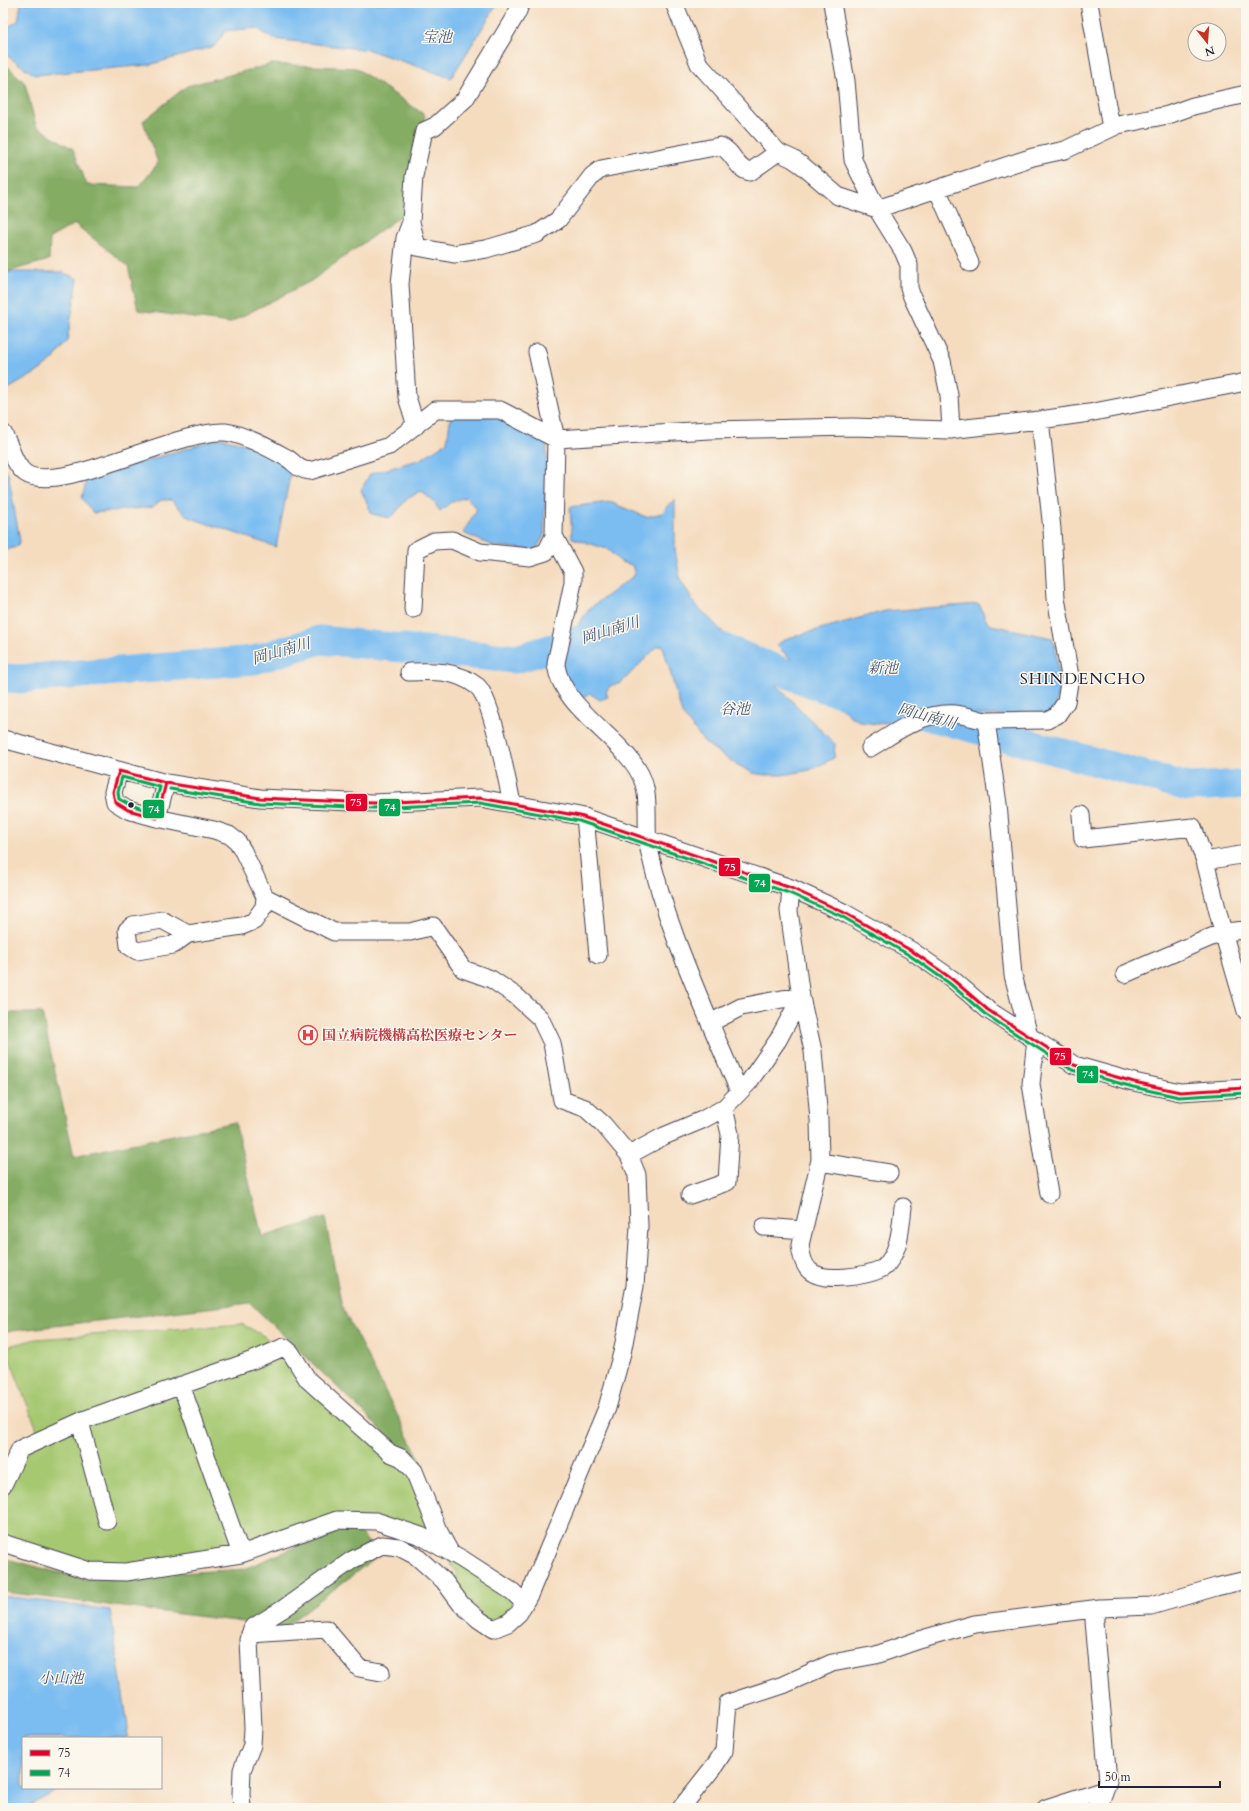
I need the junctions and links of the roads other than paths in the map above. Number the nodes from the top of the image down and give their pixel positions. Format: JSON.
{"nodes":[{"id":1,"x":521,"y":3,"type":"edge"},
{"id":2,"x":674,"y":3,"type":"edge"},
{"id":3,"x":832,"y":3,"type":"edge"},
{"id":4,"x":1089,"y":3,"type":"edge"},
{"id":5,"x":1246,"y":94,"type":"edge"},
{"id":6,"x":1111,"y":128,"type":"junction"},
{"id":7,"x":778,"y":152,"type":"junction"},
{"id":8,"x":937,"y":189,"type":"junction"},
{"id":9,"x":877,"y":209,"type":"junction"},
{"id":10,"x":411,"y":222,"type":"junction"},
{"id":11,"x":970,"y":263,"type":"dead end"},
{"id":12,"x":537,"y":352,"type":"dead end"},
{"id":13,"x":1246,"y":382,"type":"edge"},
{"id":14,"x":1040,"y":420,"type":"junction"},
{"id":15,"x":416,"y":426,"type":"junction"},
{"id":16,"x":951,"y":430,"type":"junction"},
{"id":17,"x":3,"y":434,"type":"edge"},
{"id":18,"x":556,"y":439,"type":"junction"},
{"id":19,"x":554,"y":536,"type":"junction"},
{"id":20,"x":414,"y":609,"type":"dead end"},
{"id":21,"x":409,"y":672,"type":"dead end"},
{"id":22,"x":986,"y":721,"type":"junction"},
{"id":23,"x":3,"y":739,"type":"edge"},
{"id":24,"x":870,"y":748,"type":"dead end"},
{"id":25,"x":119,"y":772,"type":"junction"},
{"id":26,"x":166,"y":783,"type":"junction"},
{"id":27,"x":512,"y":803,"type":"junction"},
{"id":28,"x":1081,"y":815,"type":"dead end"},
{"id":29,"x":585,"y":817,"type":"junction"},
{"id":30,"x":156,"y":818,"type":"junction"},
{"id":31,"x":649,"y":838,"type":"junction"},
{"id":32,"x":1246,"y":854,"type":"edge"},
{"id":33,"x":1205,"y":860,"type":"junction"},
{"id":34,"x":791,"y":888,"type":"junction"},
{"id":35,"x":265,"y":897,"type":"junction"},
{"id":36,"x":1246,"y":930,"type":"edge"},
{"id":37,"x":1222,"y":932,"type":"junction"},
{"id":38,"x":188,"y":934,"type":"dead end"},
{"id":39,"x":598,"y":955,"type":"dead end"},
{"id":40,"x":1125,"y":974,"type":"dead end"},
{"id":41,"x":801,"y":997,"type":"junction"},
{"id":42,"x":1246,"y":1011,"type":"edge"},
{"id":43,"x":710,"y":1023,"type":"junction"},
{"id":44,"x":1032,"y":1038,"type":"junction"},
{"id":45,"x":1246,"y":1088,"type":"edge"},
{"id":46,"x":739,"y":1091,"type":"junction"},
{"id":47,"x":724,"y":1108,"type":"junction"},
{"id":48,"x":630,"y":1155,"type":"junction"},
{"id":49,"x":820,"y":1162,"type":"junction"},
{"id":50,"x":889,"y":1173,"type":"dead end"},
{"id":51,"x":1049,"y":1194,"type":"dead end"},
{"id":52,"x":690,"y":1195,"type":"dead end"},
{"id":53,"x":903,"y":1207,"type":"dead end"},
{"id":54,"x":764,"y":1228,"type":"dead end"},
{"id":55,"x":803,"y":1230,"type":"junction"},
{"id":56,"x":181,"y":1385,"type":"junction"},
{"id":57,"x":80,"y":1422,"type":"junction"},
{"id":58,"x":3,"y":1485,"type":"edge"},
{"id":59,"x":107,"y":1521,"type":"dead end"},
{"id":60,"x":3,"y":1543,"type":"edge"},
{"id":61,"x":450,"y":1552,"type":"junction"},
{"id":62,"x":241,"y":1554,"type":"junction"},
{"id":63,"x":1246,"y":1580,"type":"edge"},
{"id":64,"x":524,"y":1603,"type":"junction"},
{"id":65,"x":1100,"y":1608,"type":"junction"},
{"id":66,"x":250,"y":1634,"type":"junction"},
{"id":67,"x":381,"y":1672,"type":"dead end"},
{"id":68,"x":1105,"y":1789,"type":"junction"},
{"id":69,"x":242,"y":1808,"type":"edge"},
{"id":70,"x":681,"y":1808,"type":"edge"},
{"id":71,"x":1046,"y":1808,"type":"edge"},
{"id":72,"x":1100,"y":1808,"type":"edge"}],
"edges":[{"from":1,"to":10,"type":"street"},
{"from":2,"to":7,"type":"street"},
{"from":3,"to":9,"type":"street"},
{"from":4,"to":6,"type":"street"},
{"from":5,"to":6,"type":"street"},
{"from":6,"to":8,"type":"street"},
{"from":7,"to":9,"type":"street"},
{"from":7,"to":10,"type":"street"},
{"from":8,"to":9,"type":"street"},
{"from":8,"to":11,"type":"street"},
{"from":9,"to":16,"type":"street"},
{"from":10,"to":15,"type":"street"},
{"from":12,"to":18,"type":"street"},
{"from":13,"to":14,"type":"street"},
{"from":14,"to":16,"type":"street"},
{"from":14,"to":22,"type":"street"},
{"from":15,"to":17,"type":"street"},
{"from":15,"to":18,"type":"street"},
{"from":16,"to":18,"type":"street"},
{"from":18,"to":19,"type":"street"},
{"from":19,"to":20,"type":"street"},
{"from":19,"to":31,"type":"street"},
{"from":21,"to":27,"type":"street"},
{"from":22,"to":24,"type":"street"},
{"from":22,"to":44,"type":"street"},
{"from":23,"to":25,"type":"street"},
{"from":25,"to":26,"type":"street"},
{"from":25,"to":30,"type":"street"},
{"from":26,"to":27,"type":"street"},
{"from":26,"to":30,"type":"street"},
{"from":27,"to":29,"type":"street"},
{"from":28,"to":33,"type":"street"},
{"from":29,"to":31,"type":"street"},
{"from":29,"to":39,"type":"street"},
{"from":30,"to":35,"type":"street"},
{"from":31,"to":34,"type":"street"},
{"from":31,"to":43,"type":"street"},
{"from":32,"to":33,"type":"street"},
{"from":33,"to":37,"type":"street"},
{"from":34,"to":41,"type":"street"},
{"from":34,"to":44,"type":"street"},
{"from":35,"to":38,"type":"street"},
{"from":35,"to":48,"type":"street"},
{"from":36,"to":37,"type":"street"},
{"from":37,"to":40,"type":"street"},
{"from":37,"to":42,"type":"street"},
{"from":41,"to":43,"type":"street"},
{"from":41,"to":46,"type":"street"},
{"from":41,"to":49,"type":"street"},
{"from":43,"to":46,"type":"street"},
{"from":44,"to":45,"type":"street"},
{"from":44,"to":51,"type":"street"},
{"from":46,"to":47,"type":"street"},
{"from":47,"to":48,"type":"street"},
{"from":47,"to":52,"type":"street"},
{"from":48,"to":64,"type":"street"},
{"from":49,"to":50,"type":"street"},
{"from":49,"to":55,"type":"street"},
{"from":53,"to":55,"type":"street"},
{"from":54,"to":55,"type":"street"},
{"from":56,"to":57,"type":"street"},
{"from":56,"to":61,"type":"street"},
{"from":56,"to":62,"type":"street"},
{"from":57,"to":58,"type":"street"},
{"from":57,"to":59,"type":"street"},
{"from":60,"to":62,"type":"street"},
{"from":61,"to":62,"type":"street"},
{"from":61,"to":64,"type":"street"},
{"from":63,"to":65,"type":"street"},
{"from":64,"to":66,"type":"street"},
{"from":65,"to":68,"type":"street"},
{"from":65,"to":70,"type":"street"},
{"from":66,"to":67,"type":"street"},
{"from":66,"to":69,"type":"street"},
{"from":68,"to":71,"type":"street"},
{"from":68,"to":72,"type":"street"}]}
